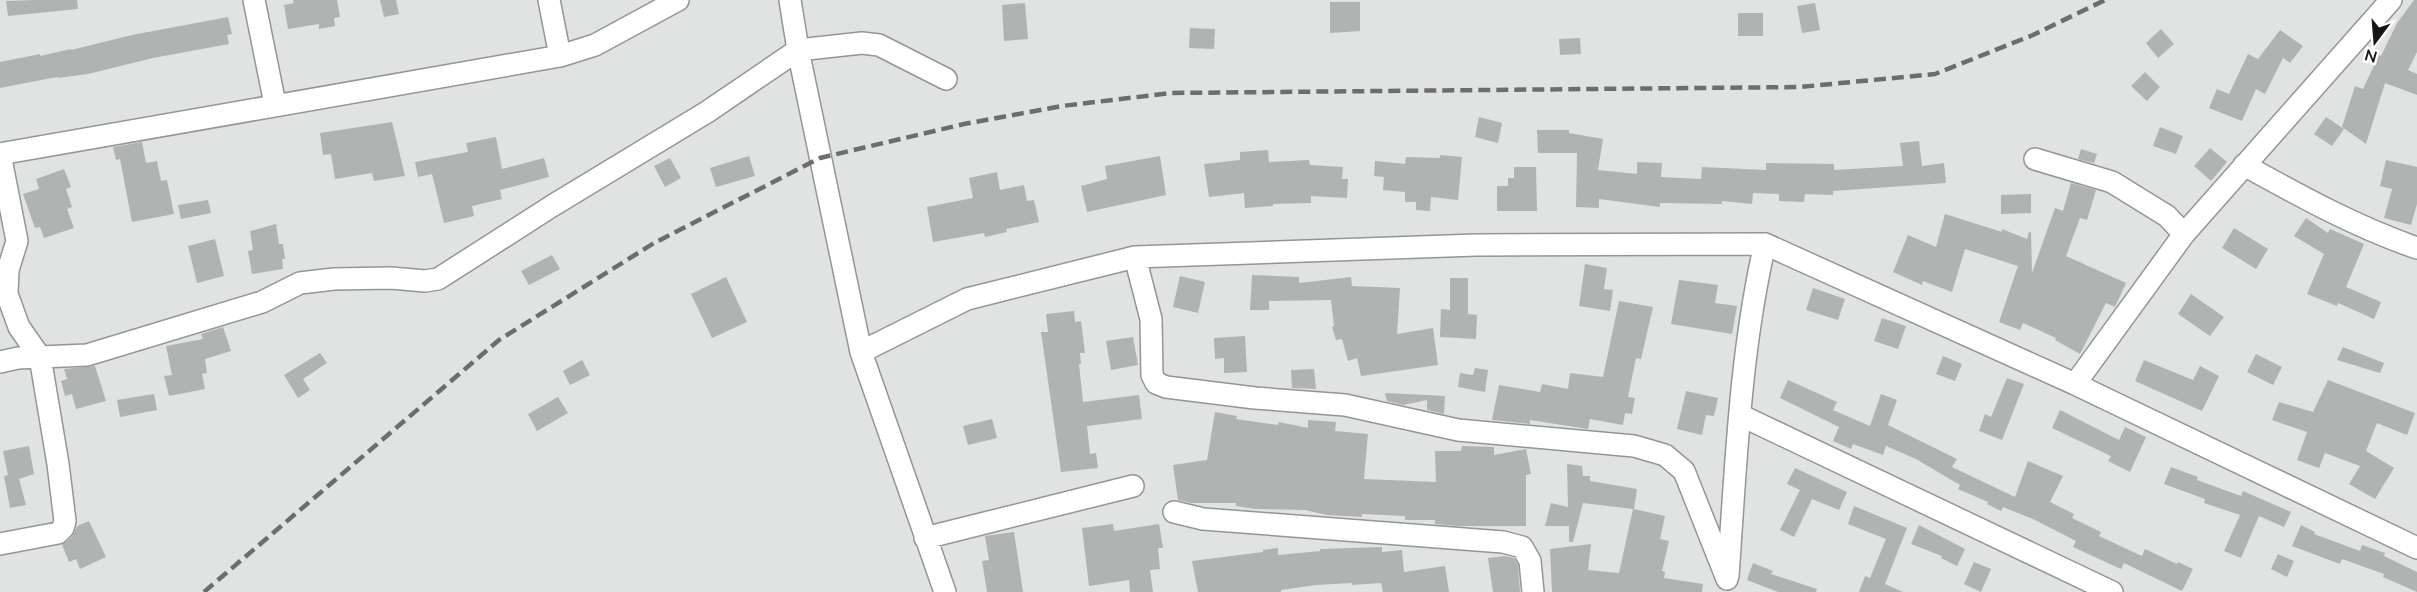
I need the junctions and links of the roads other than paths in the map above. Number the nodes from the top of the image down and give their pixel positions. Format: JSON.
{"nodes":[{"id":1,"x":254,"y":0,"type":"edge"},
{"id":2,"x":549,"y":0,"type":"edge"},
{"id":3,"x":678,"y":0,"type":"edge"},
{"id":4,"x":790,"y":0,"type":"edge"},
{"id":5,"x":2391,"y":0,"type":"edge"},
{"id":6,"x":798,"y":50,"type":"junction"},
{"id":7,"x":560,"y":56,"type":"junction"},
{"id":8,"x":946,"y":79,"type":"dead end"},
{"id":9,"x":275,"y":104,"type":"junction"},
{"id":10,"x":0,"y":154,"type":"edge"},
{"id":11,"x":2035,"y":159,"type":"dead end"},
{"id":12,"x":2244,"y":165,"type":"junction"},
{"id":13,"x":2184,"y":234,"type":"junction"},
{"id":14,"x":1765,"y":244,"type":"junction"},
{"id":15,"x":2417,"y":248,"type":"edge"},
{"id":16,"x":1135,"y":257,"type":"junction"},
{"id":17,"x":861,"y":352,"type":"junction"},
{"id":18,"x":40,"y":357,"type":"junction"},
{"id":19,"x":0,"y":362,"type":"edge"},
{"id":20,"x":2075,"y":384,"type":"junction"},
{"id":21,"x":1740,"y":415,"type":"junction"},
{"id":22,"x":1133,"y":486,"type":"dead end"},
{"id":23,"x":1174,"y":512,"type":"dead end"},
{"id":24,"x":925,"y":538,"type":"junction"},
{"id":25,"x":0,"y":544,"type":"edge"},
{"id":26,"x":2417,"y":548,"type":"edge"},
{"id":27,"x":1727,"y":586,"type":"edge"},
{"id":28,"x":945,"y":592,"type":"edge"},
{"id":29,"x":1533,"y":592,"type":"edge"},
{"id":30,"x":2112,"y":592,"type":"edge"}],
"edges":[{"from":1,"to":9,"type":"street"},
{"from":2,"to":7,"type":"street"},
{"from":3,"to":7,"type":"street"},
{"from":4,"to":6,"type":"street"},
{"from":5,"to":12,"type":"street"},
{"from":6,"to":8,"type":"street"},
{"from":6,"to":17,"type":"street"},
{"from":6,"to":18,"type":"street"},
{"from":7,"to":9,"type":"street"},
{"from":9,"to":10,"type":"street"},
{"from":10,"to":18,"type":"street"},
{"from":11,"to":13,"type":"street"},
{"from":12,"to":13,"type":"street"},
{"from":12,"to":15,"type":"street"},
{"from":13,"to":20,"type":"street"},
{"from":14,"to":16,"type":"street"},
{"from":14,"to":20,"type":"street"},
{"from":14,"to":21,"type":"street"},
{"from":16,"to":17,"type":"street"},
{"from":16,"to":27,"type":"street"},
{"from":17,"to":24,"type":"street"},
{"from":18,"to":19,"type":"street"},
{"from":18,"to":25,"type":"street"},
{"from":20,"to":26,"type":"street"},
{"from":21,"to":27,"type":"street"},
{"from":21,"to":30,"type":"street"},
{"from":22,"to":24,"type":"street"},
{"from":23,"to":29,"type":"street"},
{"from":24,"to":28,"type":"street"}]}
